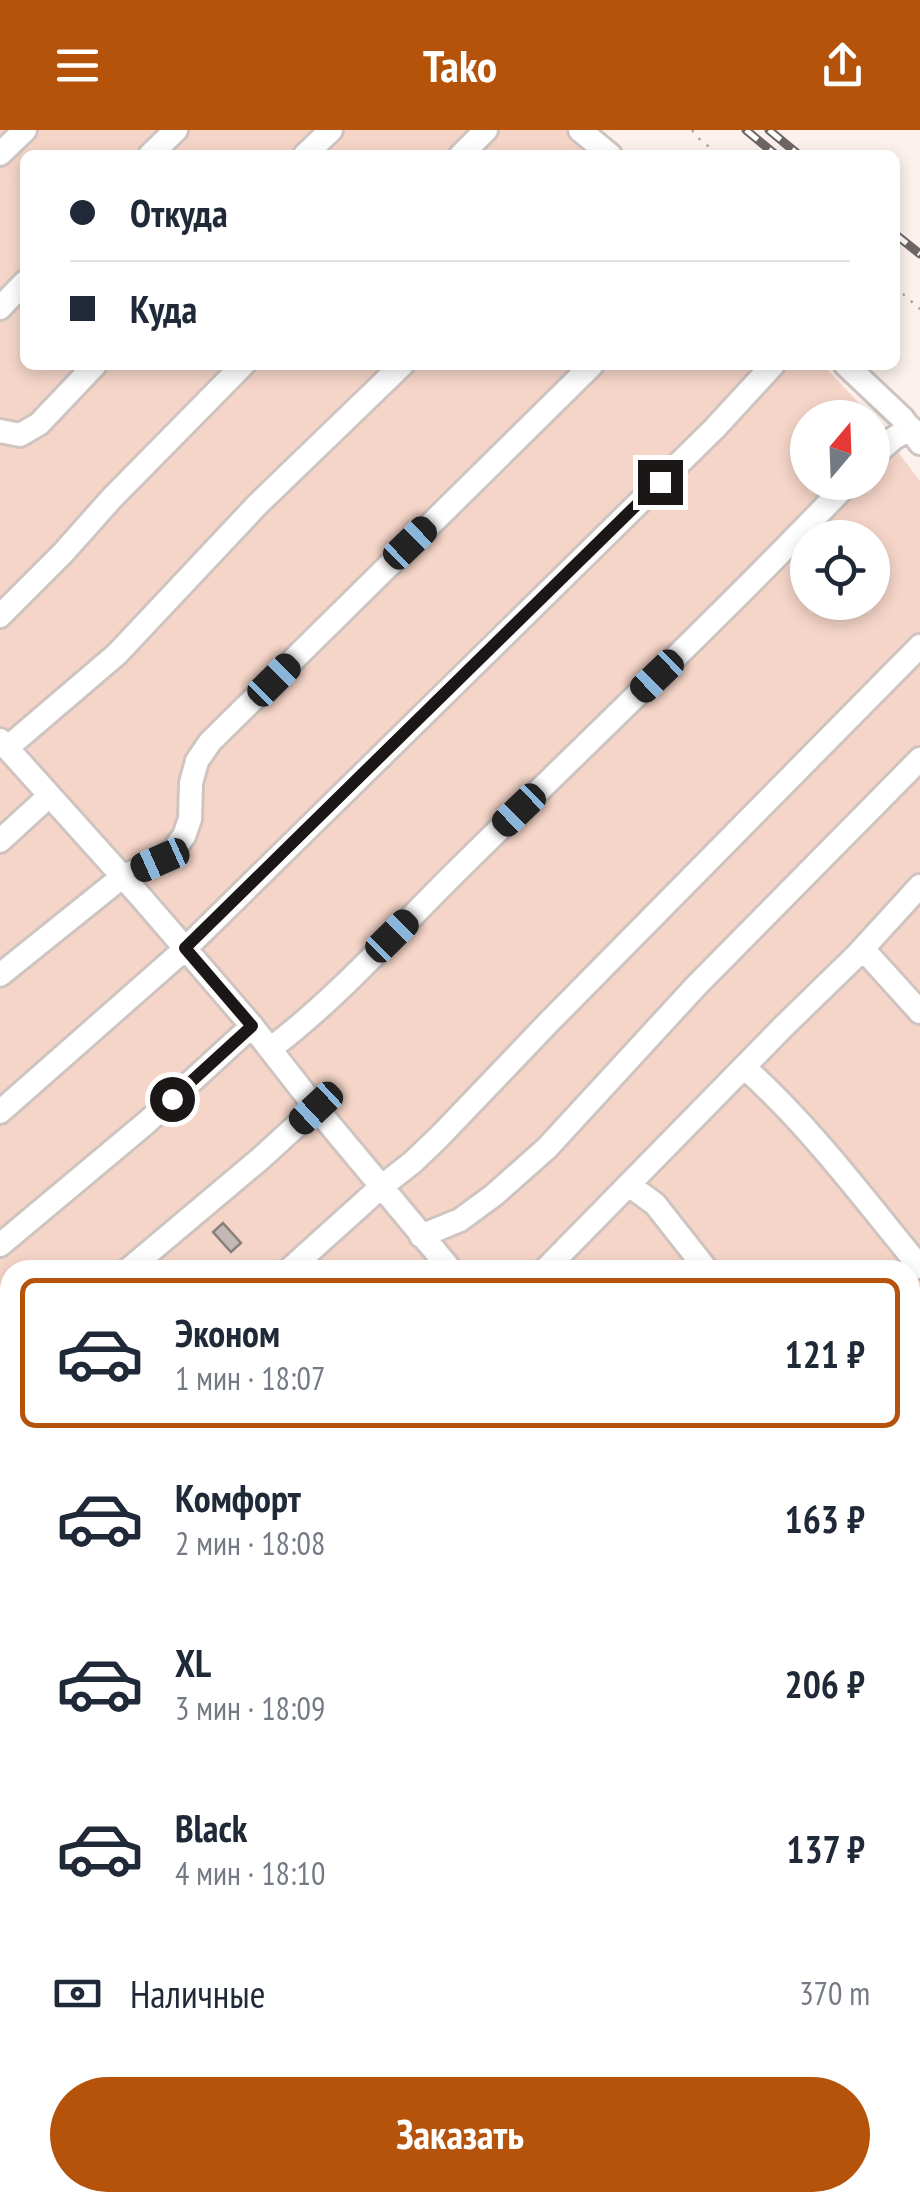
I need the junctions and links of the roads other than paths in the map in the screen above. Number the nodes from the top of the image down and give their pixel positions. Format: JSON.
{"nodes":[{"id":1,"x":25,"y":130,"type":"edge"},
{"id":2,"x":176,"y":130,"type":"edge"},
{"id":3,"x":331,"y":130,"type":"edge"},
{"id":4,"x":486,"y":130,"type":"edge"},
{"id":5,"x":580,"y":130,"type":"edge"},
{"id":6,"x":155,"y":150,"type":"edge"},
{"id":7,"x":310,"y":150,"type":"edge"},
{"id":8,"x":466,"y":150,"type":"edge"},
{"id":9,"x":604,"y":150,"type":"edge"},
{"id":10,"x":0,"y":154,"type":"edge"},
{"id":11,"x":20,"y":287,"type":"edge"},
{"id":12,"x":0,"y":308,"type":"edge"},
{"id":13,"x":90,"y":370,"type":"edge"},
{"id":14,"x":238,"y":370,"type":"edge"},
{"id":15,"x":397,"y":370,"type":"edge"},
{"id":16,"x":587,"y":370,"type":"edge"},
{"id":17,"x":768,"y":370,"type":"edge"},
{"id":18,"x":851,"y":370,"type":"edge"},
{"id":19,"x":0,"y":431,"type":"edge"},
{"id":20,"x":915,"y":436,"type":"edge"},
{"id":21,"x":890,"y":441,"type":"edge"},
{"id":22,"x":832,"y":500,"type":"edge"},
{"id":23,"x":0,"y":616,"type":"edge"},
{"id":24,"x":920,"y":646,"type":"edge"},
{"id":25,"x":4,"y":744,"type":"edge"},
{"id":26,"x":920,"y":759,"type":"edge"},
{"id":27,"x":50,"y":796,"type":"junction"},
{"id":28,"x":0,"y":841,"type":"edge"},
{"id":29,"x":122,"y":876,"type":"junction"},
{"id":30,"x":920,"y":886,"type":"edge"},
{"id":31,"x":185,"y":948,"type":"junction"},
{"id":32,"x":863,"y":949,"type":"junction"},
{"id":33,"x":0,"y":975,"type":"edge"},
{"id":34,"x":920,"y":1012,"type":"edge"},
{"id":35,"x":252,"y":1026,"type":"junction"},
{"id":36,"x":270,"y":1049,"type":"junction"},
{"id":37,"x":744,"y":1066,"type":"junction"},
{"id":38,"x":316,"y":1108,"type":"junction"},
{"id":39,"x":0,"y":1112,"type":"edge"},
{"id":40,"x":629,"y":1185,"type":"junction"},
{"id":41,"x":381,"y":1187,"type":"junction"},
{"id":42,"x":421,"y":1236,"type":"junction"},
{"id":43,"x":0,"y":1245,"type":"edge"},
{"id":44,"x":140,"y":1260,"type":"edge"},
{"id":45,"x":300,"y":1260,"type":"edge"},
{"id":46,"x":437,"y":1260,"type":"edge"},
{"id":47,"x":555,"y":1260,"type":"edge"},
{"id":48,"x":699,"y":1260,"type":"edge"},
{"id":49,"x":914,"y":1260,"type":"edge"}],
"edges":[{"from":1,"to":10,"type":"street"},
{"from":2,"to":6,"type":"street"},
{"from":3,"to":7,"type":"street"},
{"from":4,"to":8,"type":"street"},
{"from":5,"to":9,"type":"street"},
{"from":11,"to":12,"type":"street"},
{"from":13,"to":19,"type":"street"},
{"from":14,"to":23,"type":"street"},
{"from":15,"to":25,"type":"street"},
{"from":16,"to":29,"type":"street"},
{"from":17,"to":31,"type":"street"},
{"from":18,"to":20,"type":"street"},
{"from":20,"to":21,"type":"street"},
{"from":22,"to":36,"type":"street"},
{"from":24,"to":41,"type":"street"},
{"from":25,"to":27,"type":"street"},
{"from":26,"to":42,"type":"street"},
{"from":27,"to":28,"type":"street"},
{"from":27,"to":29,"type":"street"},
{"from":29,"to":31,"type":"street"},
{"from":29,"to":33,"type":"street"},
{"from":30,"to":32,"type":"street"},
{"from":31,"to":35,"type":"street"},
{"from":31,"to":39,"type":"street"},
{"from":32,"to":34,"type":"street"},
{"from":32,"to":37,"type":"street"},
{"from":35,"to":36,"type":"street"},
{"from":35,"to":43,"type":"street"},
{"from":36,"to":38,"type":"street"},
{"from":37,"to":40,"type":"street"},
{"from":37,"to":49,"type":"street"},
{"from":38,"to":41,"type":"street"},
{"from":38,"to":44,"type":"street"},
{"from":40,"to":47,"type":"street"},
{"from":40,"to":48,"type":"street"},
{"from":41,"to":42,"type":"street"},
{"from":41,"to":45,"type":"street"},
{"from":42,"to":46,"type":"street"}]}
